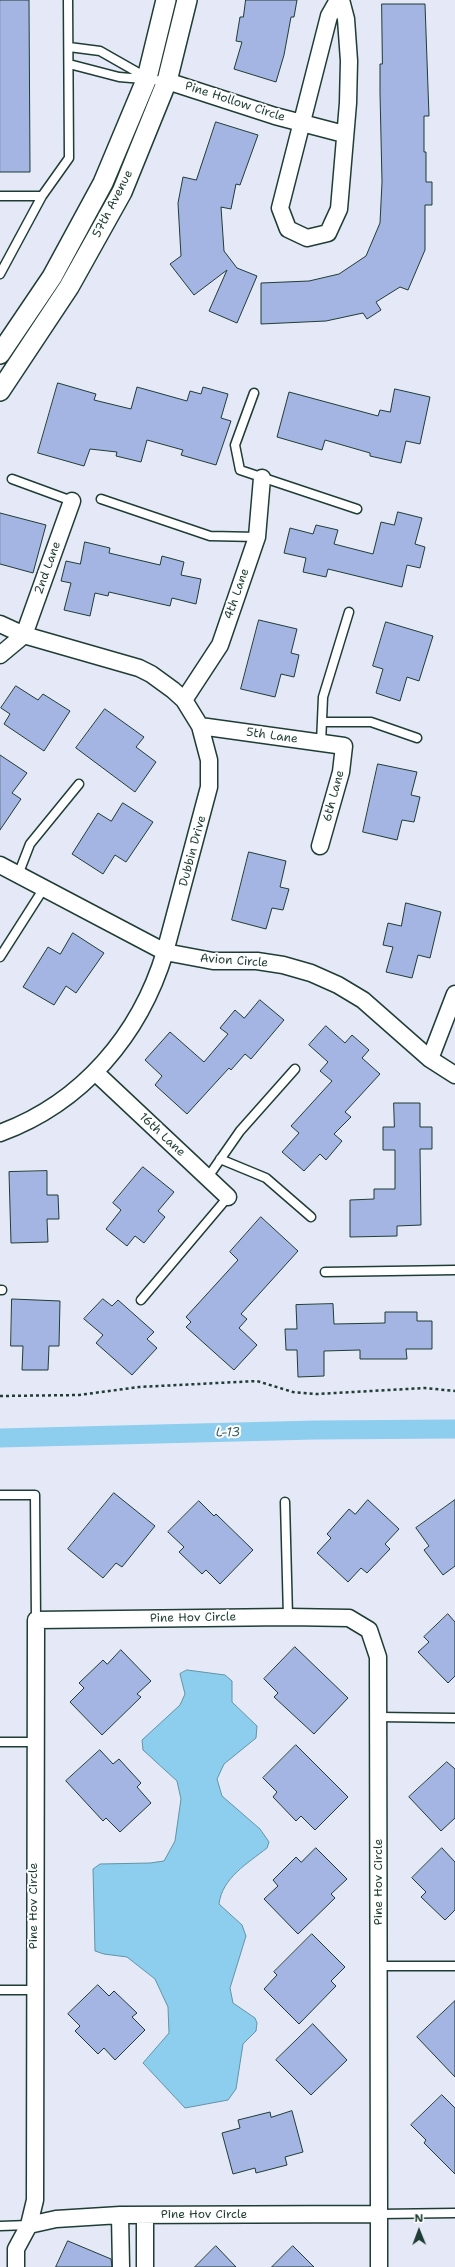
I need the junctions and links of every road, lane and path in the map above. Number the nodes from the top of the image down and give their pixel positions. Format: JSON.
{"nodes":[{"id":1,"x":68,"y":0,"type":"edge"},
{"id":2,"x":166,"y":0,"type":"edge"},
{"id":3,"x":187,"y":0,"type":"edge"},
{"id":4,"x":338,"y":0,"type":"edge"},
{"id":5,"x":341,"y":0,"type":"edge"},
{"id":6,"x":69,"y":47,"type":"junction"},
{"id":7,"x":69,"y":64,"type":"junction"},
{"id":8,"x":147,"y":78,"type":"junction"},
{"id":9,"x":167,"y":81,"type":"junction"},
{"id":10,"x":302,"y":123,"type":"junction"},
{"id":11,"x":344,"y":134,"type":"junction"},
{"id":12,"x":0,"y":196,"type":"edge"},
{"id":13,"x":42,"y":196,"type":"junction"},
{"id":14,"x":0,"y":274,"type":"edge"},
{"id":15,"x":0,"y":354,"type":"edge"},
{"id":16,"x":0,"y":391,"type":"edge"},
{"id":17,"x":254,"y":393,"type":"dead end"},
{"id":18,"x":262,"y":478,"type":"junction"},
{"id":19,"x":12,"y":479,"type":"dead end"},
{"id":20,"x":101,"y":499,"type":"dead end"},
{"id":21,"x":72,"y":501,"type":"joint"},
{"id":22,"x":357,"y":509,"type":"dead end"},
{"id":23,"x":257,"y":537,"type":"junction"},
{"id":24,"x":349,"y":612,"type":"dead end"},
{"id":25,"x":0,"y":624,"type":"edge"},
{"id":26,"x":24,"y":635,"type":"junction"},
{"id":27,"x":0,"y":655,"type":"edge"},
{"id":28,"x":184,"y":700,"type":"junction"},
{"id":29,"x":322,"y":722,"type":"junction"},
{"id":30,"x":200,"y":726,"type":"junction"},
{"id":31,"x":417,"y":738,"type":"dead end"},
{"id":32,"x":321,"y":743,"type":"junction"},
{"id":33,"x":344,"y":746,"type":"joint"},
{"id":34,"x":79,"y":784,"type":"dead end"},
{"id":35,"x":320,"y":846,"type":"dead end"},
{"id":36,"x":0,"y":865,"type":"edge"},
{"id":37,"x":18,"y":875,"type":"junction"},
{"id":38,"x":44,"y":888,"type":"junction"},
{"id":39,"x":165,"y":952,"type":"junction"},
{"id":40,"x":0,"y":957,"type":"edge"},
{"id":41,"x":455,"y":994,"type":"edge"},
{"id":42,"x":430,"y":1059,"type":"junction"},
{"id":43,"x":295,"y":1069,"type":"dead end"},
{"id":44,"x":95,"y":1072,"type":"junction"},
{"id":45,"x":455,"y":1075,"type":"edge"},
{"id":46,"x":0,"y":1133,"type":"edge"},
{"id":47,"x":220,"y":1160,"type":"junction"},
{"id":48,"x":208,"y":1177,"type":"junction"},
{"id":49,"x":228,"y":1197,"type":"joint"},
{"id":50,"x":311,"y":1217,"type":"dead end"},
{"id":51,"x":455,"y":1270,"type":"edge"},
{"id":52,"x":325,"y":1272,"type":"dead end"},
{"id":53,"x":141,"y":1300,"type":"dead end"},
{"id":54,"x":455,"y":1391,"type":"edge"},
{"id":55,"x":0,"y":1396,"type":"edge"},
{"id":56,"x":0,"y":1495,"type":"edge"},
{"id":57,"x":285,"y":1502,"type":"dead end"},
{"id":58,"x":288,"y":1617,"type":"junction"},
{"id":59,"x":36,"y":1620,"type":"junction"},
{"id":60,"x":378,"y":1717,"type":"junction"},
{"id":61,"x":455,"y":1718,"type":"edge"},
{"id":62,"x":0,"y":1742,"type":"edge"},
{"id":63,"x":34,"y":1742,"type":"junction"},
{"id":64,"x":379,"y":1966,"type":"junction"},
{"id":65,"x":455,"y":1966,"type":"edge"},
{"id":66,"x":0,"y":1990,"type":"edge"},
{"id":67,"x":35,"y":1990,"type":"junction"},
{"id":68,"x":455,"y":2213,"type":"edge"},
{"id":69,"x":379,"y":2214,"type":"junction"},
{"id":70,"x":145,"y":2215,"type":"junction"},
{"id":71,"x":120,"y":2216,"type":"junction"},
{"id":72,"x":30,"y":2225,"type":"junction"},
{"id":73,"x":0,"y":2226,"type":"edge"},
{"id":74,"x":16,"y":2267,"type":"edge"},
{"id":75,"x":121,"y":2267,"type":"edge"},
{"id":76,"x":145,"y":2267,"type":"edge"},
{"id":77,"x":380,"y":2267,"type":"edge"}],
"edges":[{"from":1,"to":6,"type":"lane"},
{"from":2,"to":8,"type":"street","name":"57th Avenue"},
{"from":3,"to":9,"type":"street","name":"57th Avenue"},
{"from":4,"to":10,"type":"street","name":"Pine Hollow Circle"},
{"from":5,"to":11,"type":"street","name":"Pine Hollow Circle"},
{"from":6,"to":7,"type":"lane"},
{"from":6,"to":8,"type":"lane"},
{"from":7,"to":8,"type":"lane"},
{"from":7,"to":13,"type":"lane"},
{"from":8,"to":9,"type":"lane"},
{"from":8,"to":15,"type":"street","name":"57th Avenue"},
{"from":9,"to":10,"type":"street","name":"Pine Hollow Circle"},
{"from":9,"to":16,"type":"street","name":"57th Avenue"},
{"from":10,"to":11,"type":"street","name":"Pine Hollow Circle"},
{"from":10,"to":11,"type":"street","name":"Pine Hollow Circle"},
{"from":12,"to":13,"type":"lane"},
{"from":13,"to":14,"type":"lane"},
{"from":17,"to":18,"type":"lane"},
{"from":18,"to":22,"type":"lane"},
{"from":18,"to":23,"type":"street","name":"4th Lane"},
{"from":19,"to":21,"type":"lane"},
{"from":20,"to":23,"type":"lane"},
{"from":21,"to":26,"type":"street","name":"2nd Lane"},
{"from":23,"to":28,"type":"street","name":"4th Lane"},
{"from":24,"to":29,"type":"lane"},
{"from":25,"to":26,"type":"street","name":"Dubbin Drive"},
{"from":26,"to":27,"type":"street"},
{"from":26,"to":28,"type":"street","name":"Dubbin Drive"},
{"from":28,"to":30,"type":"street","name":"Dubbin Drive"},
{"from":29,"to":31,"type":"lane"},
{"from":29,"to":32,"type":"lane"},
{"from":30,"to":32,"type":"street","name":"5th Lane"},
{"from":30,"to":39,"type":"street","name":"Dubbin Drive"},
{"from":32,"to":33,"type":"street","name":"5th Lane"},
{"from":33,"to":35,"type":"street","name":"6th Lane"},
{"from":34,"to":37,"type":"lane"},
{"from":36,"to":37,"type":"street","name":"Avion Circle"},
{"from":37,"to":38,"type":"street","name":"Avion Circle"},
{"from":38,"to":39,"type":"street","name":"Avion Circle"},
{"from":38,"to":40,"type":"lane"},
{"from":39,"to":42,"type":"street","name":"Avion Circle"},
{"from":39,"to":44,"type":"street","name":"Dubbin Drive"},
{"from":41,"to":42,"type":"street"},
{"from":42,"to":45,"type":"street","name":"Avion Circle"},
{"from":43,"to":47,"type":"lane"},
{"from":44,"to":46,"type":"street","name":"Dubbin Drive"},
{"from":44,"to":48,"type":"street","name":"16th Lane"},
{"from":47,"to":48,"type":"lane"},
{"from":47,"to":50,"type":"lane"},
{"from":48,"to":49,"type":"street","name":"16th Lane"},
{"from":49,"to":53,"type":"lane"},
{"from":51,"to":52,"type":"lane"},
{"from":54,"to":55,"type":"path"},
{"from":56,"to":59,"type":"lane"},
{"from":57,"to":58,"type":"lane"},
{"from":58,"to":59,"type":"street","name":"Pine Hov Circle"},
{"from":58,"to":60,"type":"street","name":"Pine Hov Circle"},
{"from":59,"to":63,"type":"street","name":"Pine Hov Circle"},
{"from":60,"to":61,"type":"lane"},
{"from":60,"to":64,"type":"street","name":"Pine Hov Circle"},
{"from":62,"to":63,"type":"lane"},
{"from":63,"to":67,"type":"street","name":"Pine Hov Circle"},
{"from":64,"to":65,"type":"lane"},
{"from":64,"to":69,"type":"street","name":"Pine Hov Circle"},
{"from":66,"to":67,"type":"lane"},
{"from":67,"to":72,"type":"street","name":"Pine Hov Circle"},
{"from":68,"to":69,"type":"lane"},
{"from":69,"to":70,"type":"street","name":"Pine Hov Circle"},
{"from":69,"to":77,"type":"street","name":"Pine Hov Circle"},
{"from":70,"to":71,"type":"street","name":"Pine Hov Circle"},
{"from":70,"to":76,"type":"street"},
{"from":71,"to":72,"type":"street","name":"Pine Hov Circle"},
{"from":71,"to":75,"type":"street"},
{"from":72,"to":73,"type":"lane"},
{"from":72,"to":74,"type":"street","name":"Pine Hov Circle"}]}
